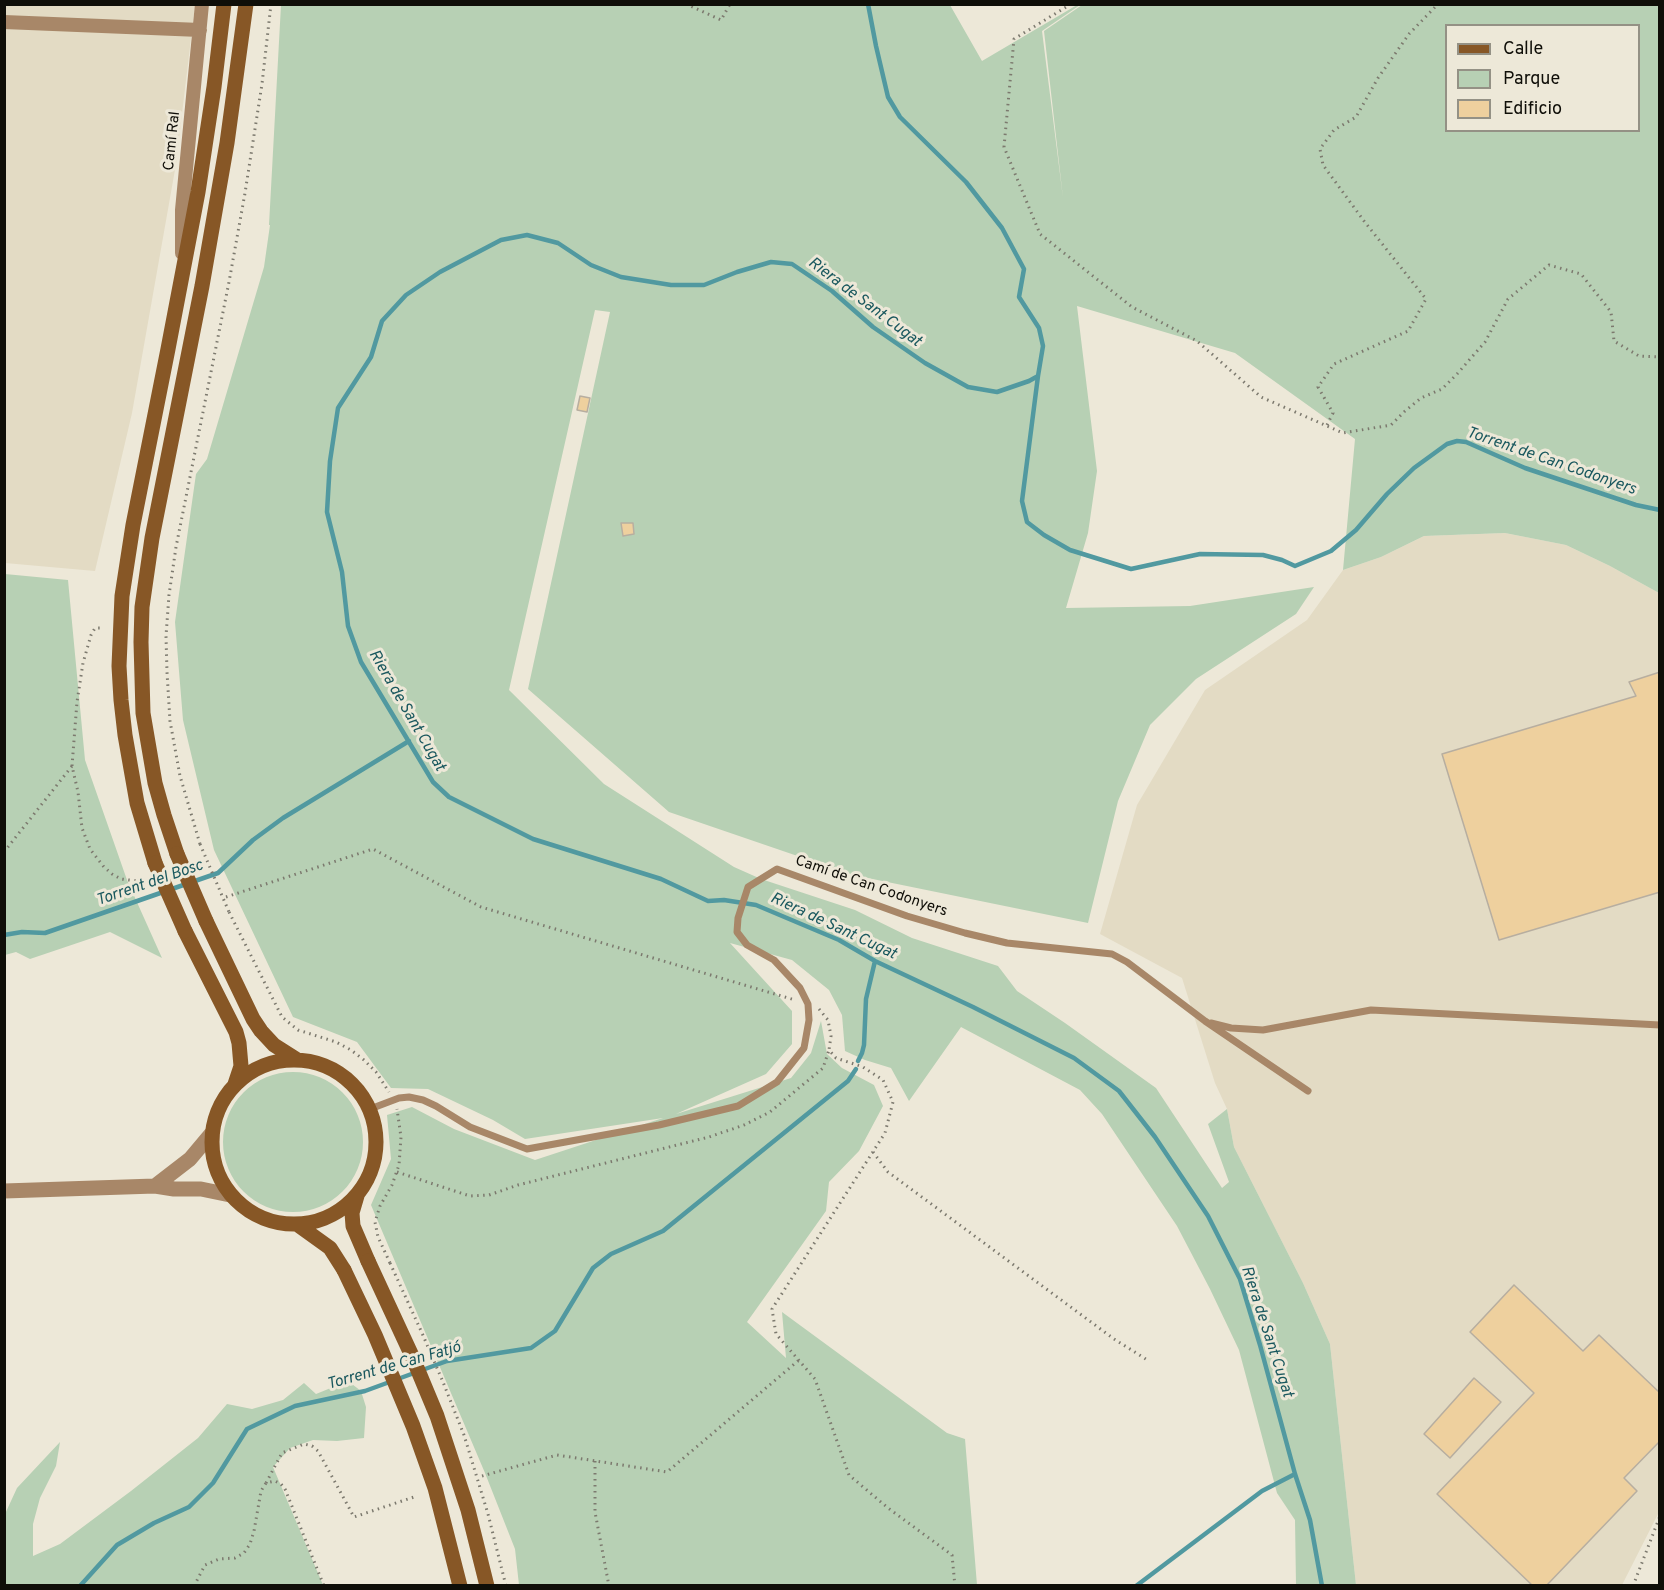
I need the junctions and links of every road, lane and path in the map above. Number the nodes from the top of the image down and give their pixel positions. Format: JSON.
{"nodes":[{"id":1,"x":202,"y":4,"type":"edge"},
{"id":2,"x":224,"y":4,"type":"edge"},
{"id":3,"x":246,"y":4,"type":"edge"},
{"id":4,"x":271,"y":4,"type":"edge"},
{"id":5,"x":686,"y":4,"type":"edge"},
{"id":6,"x":730,"y":4,"type":"edge"},
{"id":7,"x":1071,"y":4,"type":"edge"},
{"id":8,"x":1438,"y":4,"type":"edge"},
{"id":9,"x":4,"y":22,"type":"edge"},
{"id":10,"x":200,"y":30,"type":"junction"},
{"id":11,"x":182,"y":280,"type":"junction"},
{"id":12,"x":1659,"y":357,"type":"edge"},
{"id":13,"x":1327,"y":425,"type":"junction"},
{"id":14,"x":101,"y":628,"type":"dead end"},
{"id":15,"x":72,"y":766,"type":"junction"},
{"id":16,"x":4,"y":852,"type":"edge"},
{"id":17,"x":137,"y":881,"type":"dead end"},
{"id":18,"x":226,"y":897,"type":"dead end"},
{"id":19,"x":800,"y":988,"type":"junction"},
{"id":20,"x":808,"y":1004,"type":"junction"},
{"id":21,"x":1205,"y":1021,"type":"junction"},
{"id":22,"x":1659,"y":1025,"type":"edge"},
{"id":23,"x":830,"y":1050,"type":"junction"},
{"id":24,"x":296,"y":1059,"type":"junction"},
{"id":25,"x":235,"y":1084,"type":"junction"},
{"id":26,"x":388,"y":1089,"type":"dead end"},
{"id":27,"x":1308,"y":1091,"type":"dead end"},
{"id":28,"x":370,"y":1109,"type":"junction"},
{"id":29,"x":398,"y":1111,"type":"dead end"},
{"id":30,"x":211,"y":1134,"type":"junction"},
{"id":31,"x":873,"y":1152,"type":"junction"},
{"id":32,"x":397,"y":1172,"type":"junction"},
{"id":33,"x":155,"y":1186,"type":"junction"},
{"id":34,"x":4,"y":1191,"type":"edge"},
{"id":35,"x":230,"y":1195,"type":"junction"},
{"id":36,"x":357,"y":1195,"type":"junction"},
{"id":37,"x":298,"y":1225,"type":"junction"},
{"id":38,"x":390,"y":1263,"type":"dead end"},
{"id":39,"x":799,"y":1360,"type":"junction"},
{"id":40,"x":1149,"y":1361,"type":"dead end"},
{"id":41,"x":595,"y":1461,"type":"junction"},
{"id":42,"x":482,"y":1476,"type":"dead end"},
{"id":43,"x":266,"y":1484,"type":"junction"},
{"id":44,"x":414,"y":1497,"type":"dead end"},
{"id":45,"x":1659,"y":1516,"type":"edge"},
{"id":46,"x":194,"y":1586,"type":"edge"},
{"id":47,"x":324,"y":1586,"type":"edge"},
{"id":48,"x":460,"y":1586,"type":"edge"},
{"id":49,"x":487,"y":1586,"type":"edge"},
{"id":50,"x":609,"y":1586,"type":"edge"},
{"id":51,"x":956,"y":1586,"type":"edge"},
{"id":52,"x":1633,"y":1586,"type":"edge"}],
"edges":[{"from":1,"to":10,"type":"street","name":"Camí Ral"},
{"from":2,"to":11,"type":"main road"},
{"from":3,"to":24,"type":"main road","bridge":true},
{"from":4,"to":26,"type":"path","bridge":true},
{"from":5,"to":6,"type":"path"},
{"from":7,"to":13,"type":"path"},
{"from":8,"to":13,"type":"path"},
{"from":9,"to":10,"type":"street"},
{"from":10,"to":11,"type":"street","name":"Camí Ral"},
{"from":11,"to":25,"type":"main road","bridge":true},
{"from":12,"to":13,"type":"path"},
{"from":14,"to":15,"type":"path"},
{"from":15,"to":16,"type":"path"},
{"from":15,"to":17,"type":"path"},
{"from":18,"to":20,"type":"path"},
{"from":19,"to":20,"type":"lane","name":"Camí de Can Codonyers"},
{"from":19,"to":21,"type":"lane","name":"Camí de Can Codonyers"},
{"from":19,"to":23,"type":"path"},
{"from":20,"to":28,"type":"lane","name":"Camí de Can Codonyers"},
{"from":21,"to":22,"type":"lane"},
{"from":21,"to":27,"type":"lane"},
{"from":23,"to":31,"type":"path"},
{"from":23,"to":32,"type":"path"},
{"from":24,"to":25,"type":"main road"},
{"from":24,"to":28,"type":"main road"},
{"from":25,"to":30,"type":"main road"},
{"from":28,"to":36,"type":"main road"},
{"from":29,"to":32,"type":"path"},
{"from":30,"to":33,"type":"street"},
{"from":30,"to":35,"type":"main road"},
{"from":31,"to":39,"type":"path"},
{"from":31,"to":40,"type":"path"},
{"from":32,"to":38,"type":"path"},
{"from":33,"to":34,"type":"street"},
{"from":33,"to":35,"type":"street"},
{"from":35,"to":37,"type":"main road"},
{"from":36,"to":37,"type":"main road"},
{"from":36,"to":49,"type":"main road","bridge":true},
{"from":37,"to":48,"type":"main road","bridge":true},
{"from":39,"to":41,"type":"path"},
{"from":39,"to":51,"type":"path"},
{"from":41,"to":42,"type":"path"},
{"from":41,"to":50,"type":"path"},
{"from":43,"to":44,"type":"path"},
{"from":43,"to":46,"type":"path"},
{"from":43,"to":47,"type":"path"},
{"from":45,"to":52,"type":"path"}]}
